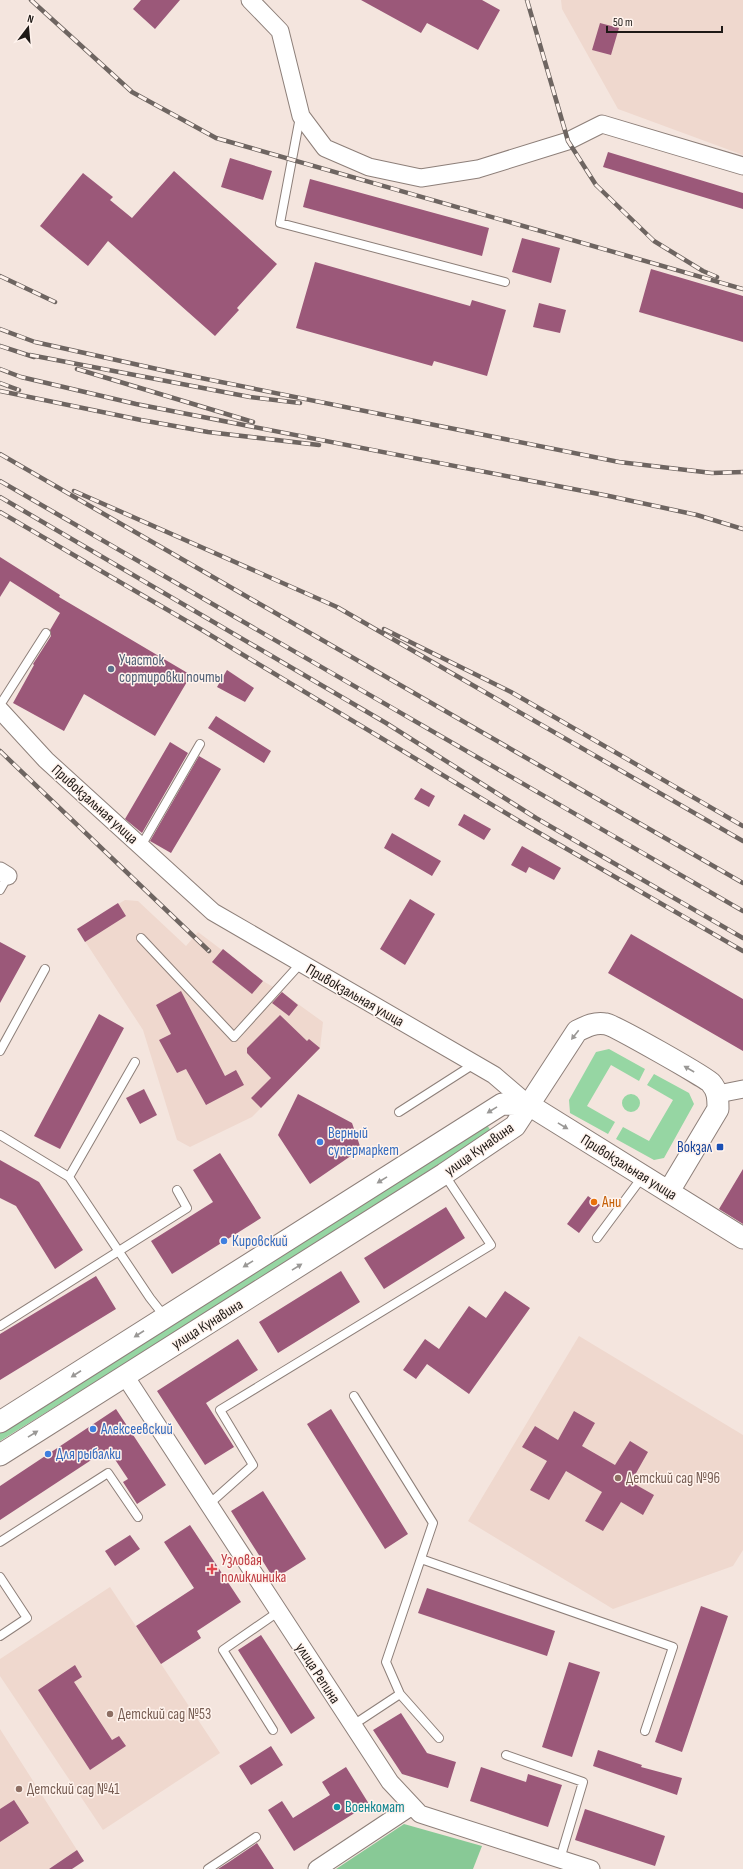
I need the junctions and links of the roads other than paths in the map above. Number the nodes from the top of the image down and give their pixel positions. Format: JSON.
{"nodes":[{"id":1,"x":250,"y":0,"type":"edge"},
{"id":2,"x":301,"y":116,"type":"junction"},
{"id":3,"x":743,"y":166,"type":"edge"},
{"id":4,"x":505,"y":282,"type":"dead end"},
{"id":5,"x":46,"y":633,"type":"dead end"},
{"id":6,"x":0,"y":706,"type":"edge"},
{"id":7,"x":0,"y":710,"type":"edge"},
{"id":8,"x":200,"y":744,"type":"dead end"},
{"id":9,"x":140,"y":846,"type":"junction"},
{"id":10,"x":4,"y":873,"type":"edge"},
{"id":11,"x":0,"y":890,"type":"edge"},
{"id":12,"x":141,"y":938,"type":"dead end"},
{"id":13,"x":301,"y":963,"type":"junction"},
{"id":14,"x":45,"y":969,"type":"dead end"},
{"id":15,"x":0,"y":1051,"type":"edge"},
{"id":16,"x":135,"y":1062,"type":"dead end"},
{"id":17,"x":474,"y":1064,"type":"junction"},
{"id":18,"x":743,"y":1089,"type":"edge"},
{"id":19,"x":718,"y":1094,"type":"junction"},
{"id":20,"x":529,"y":1105,"type":"junction"},
{"id":21,"x":398,"y":1112,"type":"dead end"},
{"id":22,"x":0,"y":1136,"type":"edge"},
{"id":23,"x":444,"y":1174,"type":"junction"},
{"id":24,"x":644,"y":1175,"type":"junction"},
{"id":25,"x":69,"y":1177,"type":"junction"},
{"id":26,"x":177,"y":1190,"type":"dead end"},
{"id":27,"x":669,"y":1191,"type":"junction"},
{"id":28,"x":598,"y":1238,"type":"dead end"},
{"id":29,"x":743,"y":1238,"type":"edge"},
{"id":30,"x":119,"y":1251,"type":"junction"},
{"id":31,"x":165,"y":1317,"type":"junction"},
{"id":32,"x":0,"y":1326,"type":"edge"},
{"id":33,"x":125,"y":1376,"type":"junction"},
{"id":34,"x":354,"y":1396,"type":"dead end"},
{"id":35,"x":0,"y":1422,"type":"edge"},
{"id":36,"x":0,"y":1454,"type":"edge"},
{"id":37,"x":208,"y":1505,"type":"junction"},
{"id":38,"x":138,"y":1517,"type":"dead end"},
{"id":39,"x":0,"y":1542,"type":"edge"},
{"id":40,"x":421,"y":1559,"type":"junction"},
{"id":41,"x":0,"y":1577,"type":"edge"},
{"id":42,"x":278,"y":1612,"type":"junction"},
{"id":43,"x":0,"y":1636,"type":"edge"},
{"id":44,"x":400,"y":1694,"type":"junction"},
{"id":45,"x":353,"y":1726,"type":"junction"},
{"id":46,"x":273,"y":1730,"type":"dead end"},
{"id":47,"x":645,"y":1731,"type":"dead end"},
{"id":48,"x":439,"y":1738,"type":"dead end"},
{"id":49,"x":506,"y":1755,"type":"dead end"},
{"id":50,"x":412,"y":1806,"type":"junction"},
{"id":51,"x":256,"y":1837,"type":"dead end"},
{"id":52,"x":560,"y":1859,"type":"junction"},
{"id":53,"x":208,"y":1869,"type":"edge"},
{"id":54,"x":317,"y":1869,"type":"edge"},
{"id":55,"x":591,"y":1869,"type":"edge"}],
"edges":[{"from":1,"to":2,"type":"street"},
{"from":2,"to":3,"type":"street"},
{"from":2,"to":4,"type":"lane"},
{"from":5,"to":6,"type":"lane"},
{"from":7,"to":9,"type":"street","name":"Привокзальная улица"},
{"from":8,"to":9,"type":"lane"},
{"from":9,"to":13,"type":"street","name":"Привокзальная улица"},
{"from":10,"to":11,"type":"lane"},
{"from":12,"to":13,"type":"lane"},
{"from":13,"to":17,"type":"street","name":"Привокзальная улица"},
{"from":14,"to":15,"type":"lane"},
{"from":16,"to":25,"type":"lane"},
{"from":17,"to":20,"type":"street","name":"Привокзальная улица"},
{"from":17,"to":21,"type":"lane"},
{"from":18,"to":19,"type":"street"},
{"from":19,"to":20,"type":"street","one_way":true},
{"from":19,"to":27,"type":"street"},
{"from":20,"to":23,"type":"street","name":"улица Кунавина"},
{"from":20,"to":24,"type":"street","name":"Привокзальная улица","one_way":true},
{"from":20,"to":31,"type":"street","name":"улица Кунавина","one_way":true},
{"from":22,"to":25,"type":"lane"},
{"from":33,"to":23,"type":"street","name":"улица Кунавина","one_way":true},
{"from":23,"to":37,"type":"lane"},
{"from":24,"to":27,"type":"street","name":"Привокзальная улица"},
{"from":24,"to":28,"type":"lane"},
{"from":25,"to":30,"type":"lane"},
{"from":26,"to":30,"type":"lane"},
{"from":27,"to":29,"type":"street","name":"Привокзальная улица"},
{"from":30,"to":31,"type":"lane"},
{"from":30,"to":32,"type":"lane"},
{"from":31,"to":35,"type":"street","name":"улица Кунавина","one_way":true},
{"from":36,"to":33,"type":"street","name":"улица Кунавина","one_way":true},
{"from":33,"to":37,"type":"street","name":"улица Репина"},
{"from":34,"to":40,"type":"lane"},
{"from":37,"to":42,"type":"street","name":"улица Репина"},
{"from":38,"to":39,"type":"lane"},
{"from":40,"to":44,"type":"lane"},
{"from":40,"to":47,"type":"lane"},
{"from":41,"to":43,"type":"lane"},
{"from":42,"to":45,"type":"street","name":"улица Репина"},
{"from":42,"to":46,"type":"lane"},
{"from":44,"to":45,"type":"lane"},
{"from":44,"to":48,"type":"lane"},
{"from":45,"to":50,"type":"street","name":"улица Репина"},
{"from":49,"to":52,"type":"lane"},
{"from":50,"to":52,"type":"street","name":"улица Репина"},
{"from":50,"to":54,"type":"street"},
{"from":51,"to":53,"type":"lane"},
{"from":52,"to":55,"type":"street","name":"улица Репина"}]}
